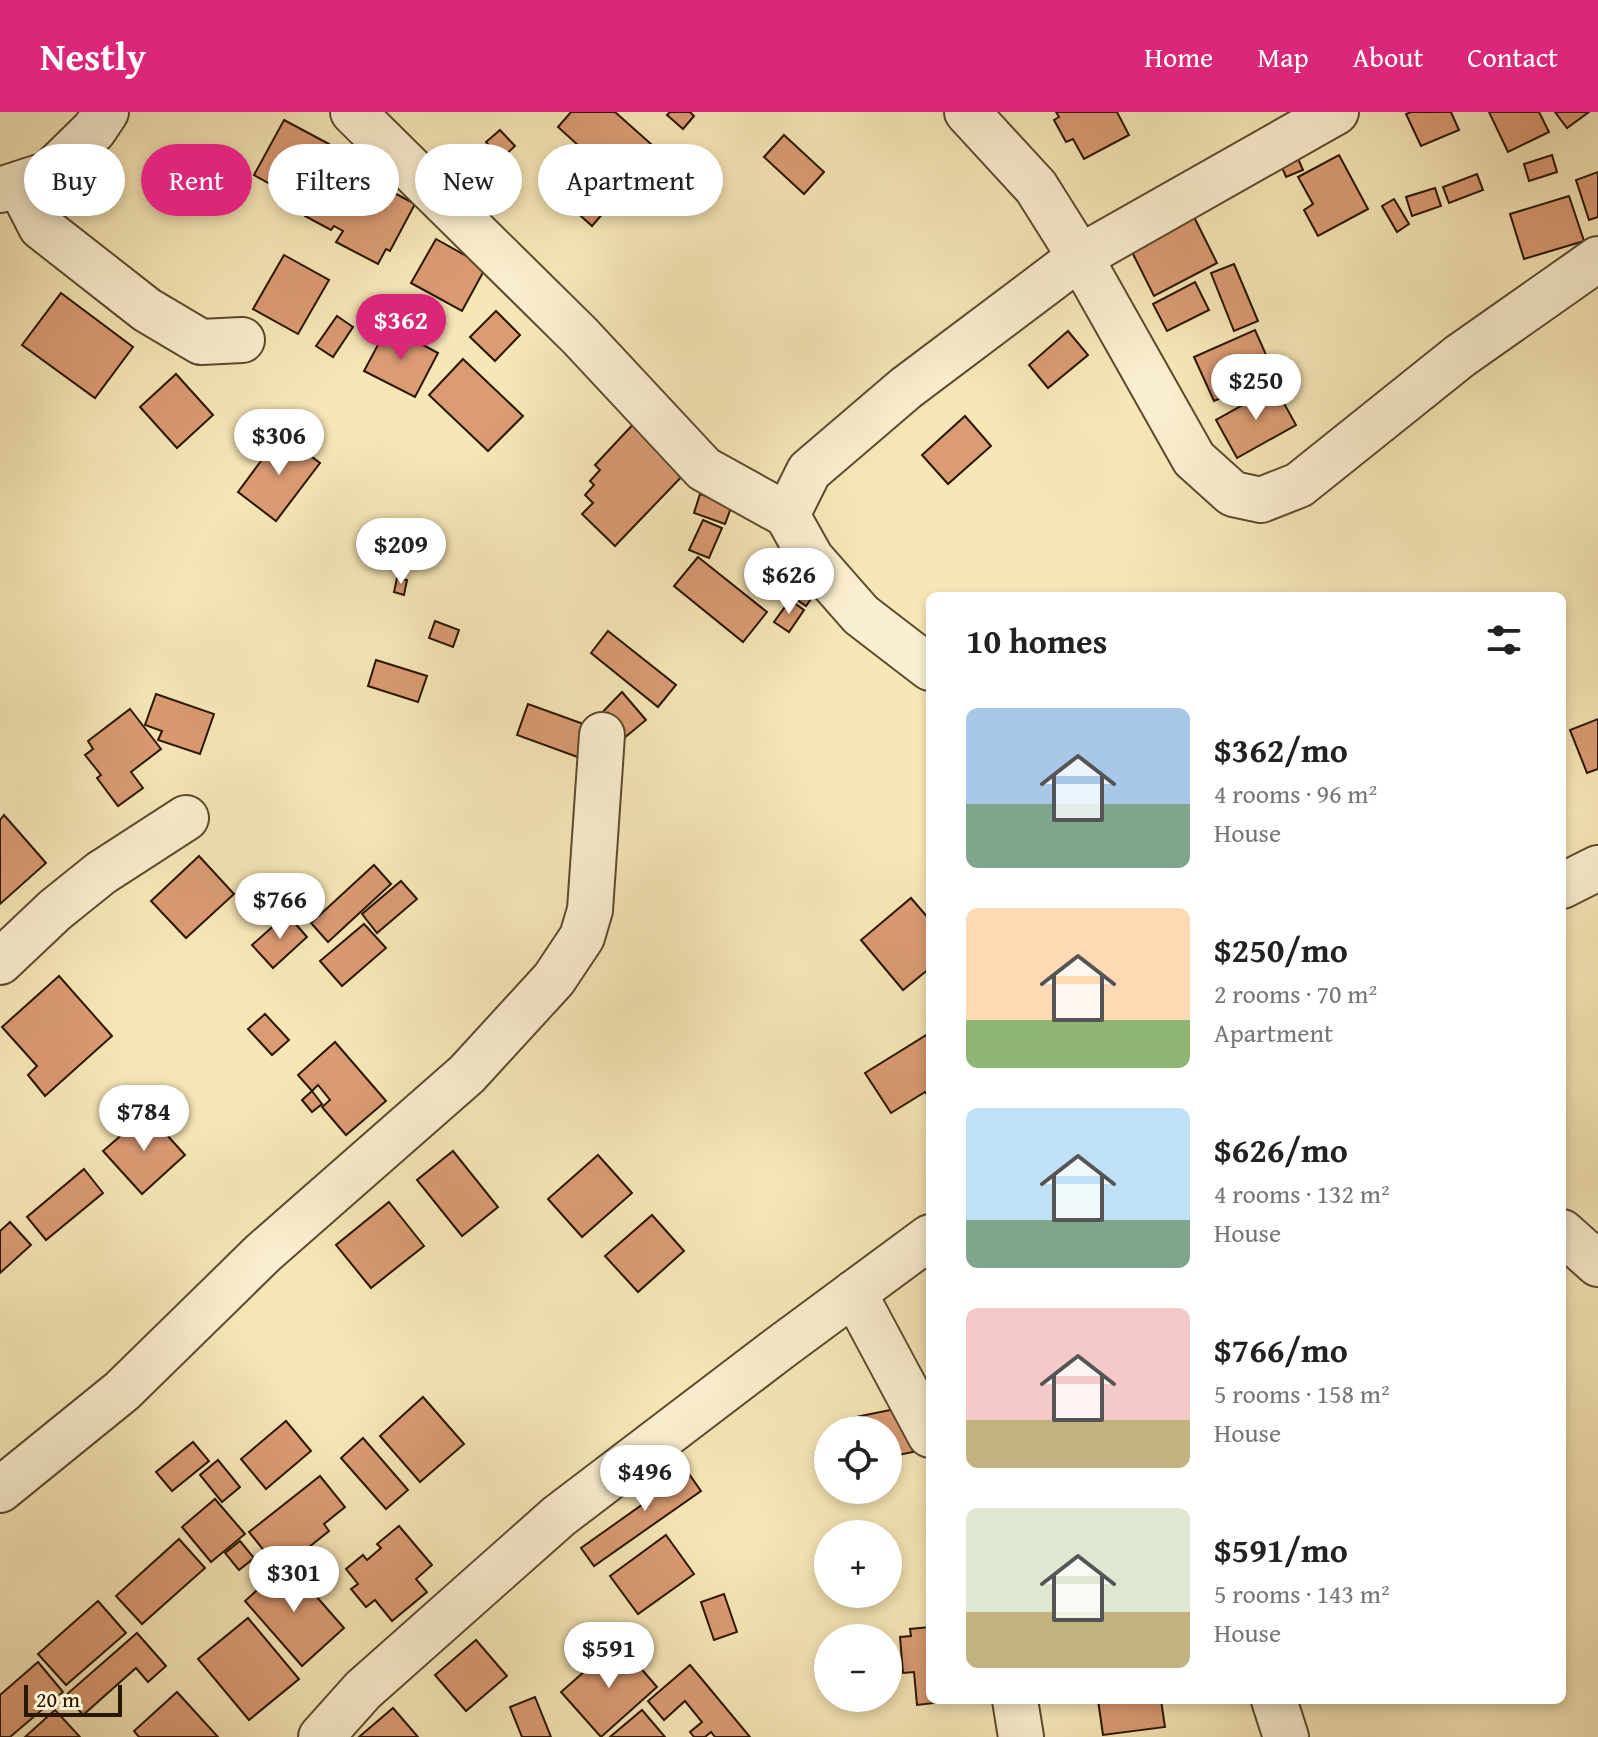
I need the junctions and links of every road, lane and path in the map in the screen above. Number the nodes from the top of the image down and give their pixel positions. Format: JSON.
{"nodes":[{"id":1,"x":106,"y":112,"type":"edge"},
{"id":2,"x":353,"y":112,"type":"edge"},
{"id":3,"x":967,"y":112,"type":"edge"},
{"id":4,"x":1336,"y":112,"type":"edge"},
{"id":5,"x":9,"y":187,"type":"edge"},
{"id":6,"x":1080,"y":257,"type":"junction"},
{"id":7,"x":1598,"y":259,"type":"edge"},
{"id":8,"x":242,"y":340,"type":"dead end"},
{"id":9,"x":787,"y":515,"type":"junction"},
{"id":10,"x":926,"y":665,"type":"edge"},
{"id":11,"x":602,"y":735,"type":"dead end"},
{"id":12,"x":186,"y":818,"type":"dead end"},
{"id":13,"x":1598,"y":868,"type":"edge"},
{"id":14,"x":1566,"y":884,"type":"edge"},
{"id":15,"x":0,"y":962,"type":"edge"},
{"id":16,"x":1566,"y":1236,"type":"edge"},
{"id":17,"x":926,"y":1240,"type":"edge"},
{"id":18,"x":1598,"y":1264,"type":"edge"},
{"id":19,"x":854,"y":1293,"type":"junction"},
{"id":20,"x":926,"y":1428,"type":"edge"},
{"id":21,"x":0,"y":1490,"type":"edge"},
{"id":22,"x":1016,"y":1704,"type":"edge"},
{"id":23,"x":1275,"y":1704,"type":"edge"},
{"id":24,"x":321,"y":1737,"type":"edge"},
{"id":25,"x":1021,"y":1737,"type":"edge"},
{"id":26,"x":1286,"y":1737,"type":"edge"}],
"edges":[{"from":1,"to":5,"type":"street"},
{"from":2,"to":9,"type":"street"},
{"from":3,"to":6,"type":"street"},
{"from":4,"to":6,"type":"street"},
{"from":5,"to":8,"type":"street"},
{"from":6,"to":7,"type":"street"},
{"from":6,"to":9,"type":"street"},
{"from":9,"to":10,"type":"street"},
{"from":11,"to":21,"type":"street"},
{"from":12,"to":15,"type":"street"},
{"from":13,"to":14,"type":"street"},
{"from":16,"to":18,"type":"street"},
{"from":17,"to":19,"type":"street"},
{"from":19,"to":20,"type":"street"},
{"from":19,"to":24,"type":"street"},
{"from":22,"to":25,"type":"street"},
{"from":23,"to":26,"type":"street"}]}
